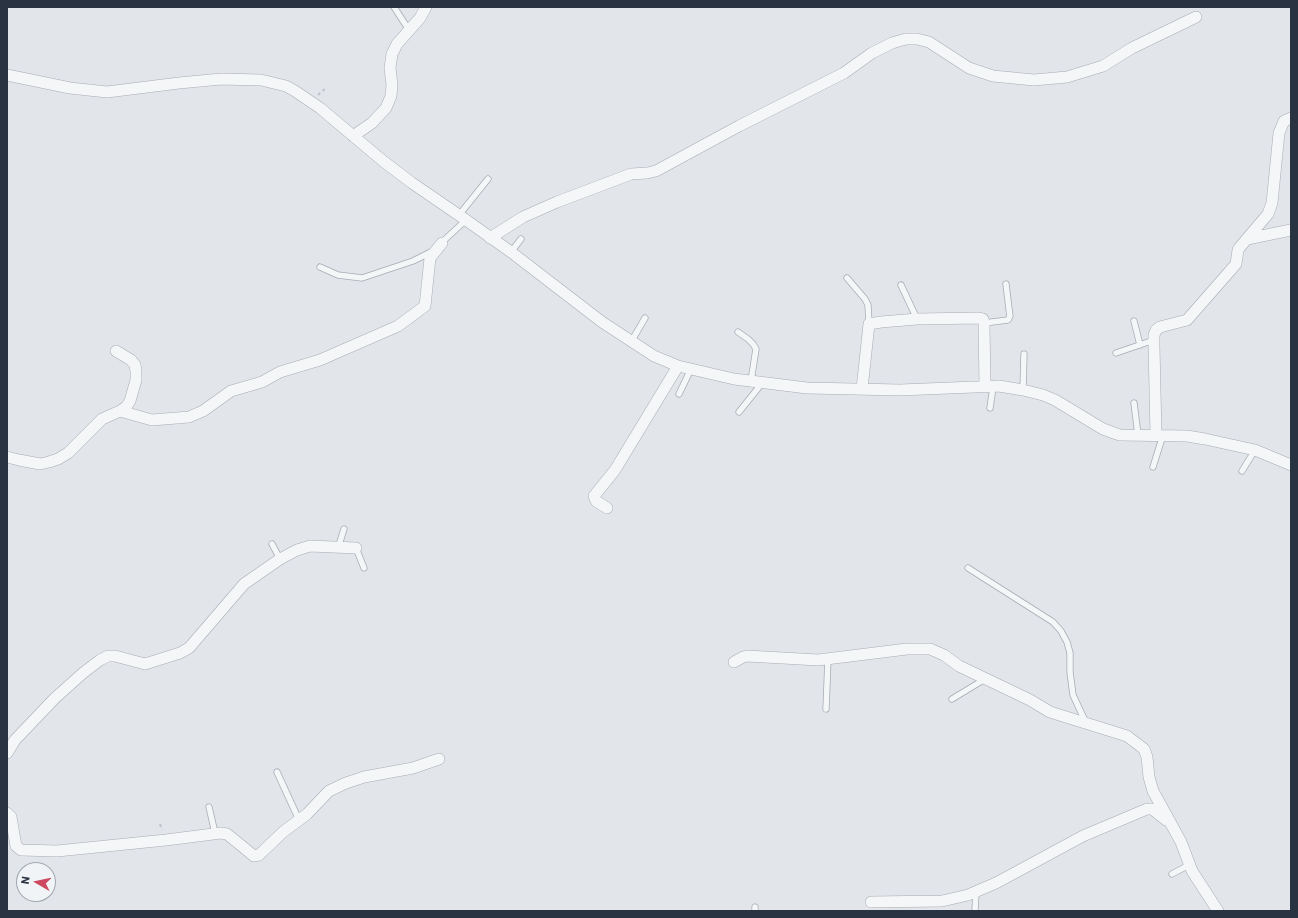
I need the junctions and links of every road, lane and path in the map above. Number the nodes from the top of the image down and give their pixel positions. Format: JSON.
{"nodes":[{"id":1,"x":394,"y":7,"type":"edge"},
{"id":2,"x":426,"y":7,"type":"edge"},
{"id":3,"x":1196,"y":17,"type":"dead end"},
{"id":4,"x":408,"y":30,"type":"junction"},
{"id":5,"x":7,"y":75,"type":"edge"},
{"id":6,"x":1291,"y":118,"type":"edge"},
{"id":7,"x":353,"y":136,"type":"junction"},
{"id":8,"x":488,"y":179,"type":"dead end"},
{"id":9,"x":463,"y":218,"type":"junction"},
{"id":10,"x":1291,"y":230,"type":"edge"},
{"id":11,"x":490,"y":238,"type":"junction"},
{"id":12,"x":522,"y":239,"type":"dead end"},
{"id":13,"x":1247,"y":239,"type":"junction"},
{"id":14,"x":442,"y":243,"type":"junction"},
{"id":15,"x":511,"y":252,"type":"junction"},
{"id":16,"x":320,"y":267,"type":"dead end"},
{"id":17,"x":847,"y":278,"type":"dead end"},
{"id":18,"x":1006,"y":284,"type":"dead end"},
{"id":19,"x":901,"y":285,"type":"dead end"},
{"id":20,"x":645,"y":318,"type":"dead end"},
{"id":21,"x":917,"y":319,"type":"junction"},
{"id":22,"x":1134,"y":321,"type":"dead end"},
{"id":23,"x":984,"y":323,"type":"junction"},
{"id":24,"x":869,"y":324,"type":"junction"},
{"id":25,"x":738,"y":332,"type":"dead end"},
{"id":26,"x":1154,"y":340,"type":"junction"},
{"id":27,"x":631,"y":342,"type":"junction"},
{"id":28,"x":1140,"y":344,"type":"junction"},
{"id":29,"x":116,"y":351,"type":"dead end"},
{"id":30,"x":1116,"y":353,"type":"dead end"},
{"id":31,"x":1024,"y":354,"type":"dead end"},
{"id":32,"x":678,"y":366,"type":"junction"},
{"id":33,"x":691,"y":369,"type":"junction"},
{"id":34,"x":757,"y":382,"type":"junction"},
{"id":35,"x":989,"y":387,"type":"junction"},
{"id":36,"x":862,"y":389,"type":"junction"},
{"id":37,"x":1023,"y":390,"type":"junction"},
{"id":38,"x":679,"y":394,"type":"dead end"},
{"id":39,"x":1134,"y":403,"type":"dead end"},
{"id":40,"x":990,"y":408,"type":"dead end"},
{"id":41,"x":120,"y":411,"type":"junction"},
{"id":42,"x":740,"y":412,"type":"dead end"},
{"id":43,"x":1138,"y":435,"type":"junction"},
{"id":44,"x":1160,"y":435,"type":"junction"},
{"id":45,"x":1255,"y":450,"type":"junction"},
{"id":46,"x":7,"y":457,"type":"edge"},
{"id":47,"x":1291,"y":465,"type":"edge"},
{"id":48,"x":1153,"y":467,"type":"dead end"},
{"id":49,"x":1242,"y":471,"type":"dead end"},
{"id":50,"x":607,"y":508,"type":"dead end"},
{"id":51,"x":344,"y":529,"type":"dead end"},
{"id":52,"x":272,"y":544,"type":"dead end"},
{"id":53,"x":338,"y":548,"type":"junction"},
{"id":54,"x":356,"y":548,"type":"joint"},
{"id":55,"x":280,"y":559,"type":"junction"},
{"id":56,"x":364,"y":568,"type":"dead end"},
{"id":57,"x":968,"y":568,"type":"dead end"},
{"id":58,"x":828,"y":659,"type":"junction"},
{"id":59,"x":734,"y":662,"type":"dead end"},
{"id":60,"x":985,"y":679,"type":"junction"},
{"id":61,"x":952,"y":699,"type":"dead end"},
{"id":62,"x":826,"y":709,"type":"dead end"},
{"id":63,"x":1086,"y":723,"type":"junction"},
{"id":64,"x":7,"y":754,"type":"edge"},
{"id":65,"x":439,"y":759,"type":"dead end"},
{"id":66,"x":277,"y":772,"type":"dead end"},
{"id":67,"x":209,"y":807,"type":"dead end"},
{"id":68,"x":7,"y":813,"type":"edge"},
{"id":69,"x":299,"y":820,"type":"junction"},
{"id":70,"x":1171,"y":824,"type":"junction"},
{"id":71,"x":215,"y":833,"type":"junction"},
{"id":72,"x":1189,"y":865,"type":"junction"},
{"id":73,"x":1172,"y":874,"type":"dead end"},
{"id":74,"x":976,"y":891,"type":"junction"},
{"id":75,"x":871,"y":902,"type":"dead end"},
{"id":76,"x":975,"y":911,"type":"edge"},
{"id":77,"x":1218,"y":911,"type":"edge"}],
"edges":[{"from":1,"to":4,"type":"lane"},
{"from":2,"to":4,"type":"street"},
{"from":3,"to":11,"type":"street"},
{"from":4,"to":7,"type":"street"},
{"from":5,"to":7,"type":"street"},
{"from":6,"to":13,"type":"street"},
{"from":7,"to":9,"type":"street"},
{"from":8,"to":9,"type":"lane"},
{"from":9,"to":11,"type":"street"},
{"from":9,"to":14,"type":"lane"},
{"from":10,"to":13,"type":"street"},
{"from":11,"to":15,"type":"street"},
{"from":12,"to":15,"type":"lane"},
{"from":13,"to":26,"type":"street"},
{"from":14,"to":16,"type":"lane"},
{"from":14,"to":41,"type":"street"},
{"from":15,"to":27,"type":"street"},
{"from":17,"to":24,"type":"lane"},
{"from":18,"to":23,"type":"lane"},
{"from":19,"to":21,"type":"lane"},
{"from":20,"to":27,"type":"lane"},
{"from":21,"to":23,"type":"street"},
{"from":21,"to":24,"type":"street"},
{"from":22,"to":28,"type":"lane"},
{"from":23,"to":35,"type":"street"},
{"from":24,"to":36,"type":"street"},
{"from":25,"to":34,"type":"lane"},
{"from":26,"to":28,"type":"lane"},
{"from":26,"to":44,"type":"street"},
{"from":27,"to":32,"type":"street"},
{"from":28,"to":30,"type":"lane"},
{"from":29,"to":41,"type":"street"},
{"from":31,"to":37,"type":"lane"},
{"from":32,"to":33,"type":"street"},
{"from":32,"to":50,"type":"street"},
{"from":33,"to":34,"type":"street"},
{"from":33,"to":38,"type":"lane"},
{"from":34,"to":36,"type":"street"},
{"from":34,"to":42,"type":"lane"},
{"from":35,"to":36,"type":"street"},
{"from":35,"to":37,"type":"street"},
{"from":35,"to":40,"type":"lane"},
{"from":37,"to":43,"type":"street"},
{"from":39,"to":43,"type":"lane"},
{"from":41,"to":46,"type":"street"},
{"from":43,"to":44,"type":"street"},
{"from":44,"to":45,"type":"street"},
{"from":44,"to":48,"type":"lane"},
{"from":45,"to":47,"type":"street"},
{"from":45,"to":49,"type":"lane"},
{"from":51,"to":53,"type":"lane"},
{"from":52,"to":55,"type":"lane"},
{"from":53,"to":54,"type":"street"},
{"from":53,"to":55,"type":"street"},
{"from":54,"to":56,"type":"lane"},
{"from":55,"to":64,"type":"street"},
{"from":57,"to":63,"type":"lane"},
{"from":58,"to":59,"type":"street"},
{"from":58,"to":60,"type":"street"},
{"from":58,"to":62,"type":"lane"},
{"from":60,"to":61,"type":"lane"},
{"from":60,"to":63,"type":"street"},
{"from":63,"to":70,"type":"street"},
{"from":65,"to":69,"type":"street"},
{"from":66,"to":69,"type":"lane"},
{"from":67,"to":71,"type":"lane"},
{"from":68,"to":71,"type":"street"},
{"from":69,"to":71,"type":"street"},
{"from":70,"to":72,"type":"street"},
{"from":70,"to":74,"type":"street"},
{"from":72,"to":73,"type":"lane"},
{"from":72,"to":77,"type":"street"},
{"from":74,"to":75,"type":"street"},
{"from":74,"to":76,"type":"lane"}]}
